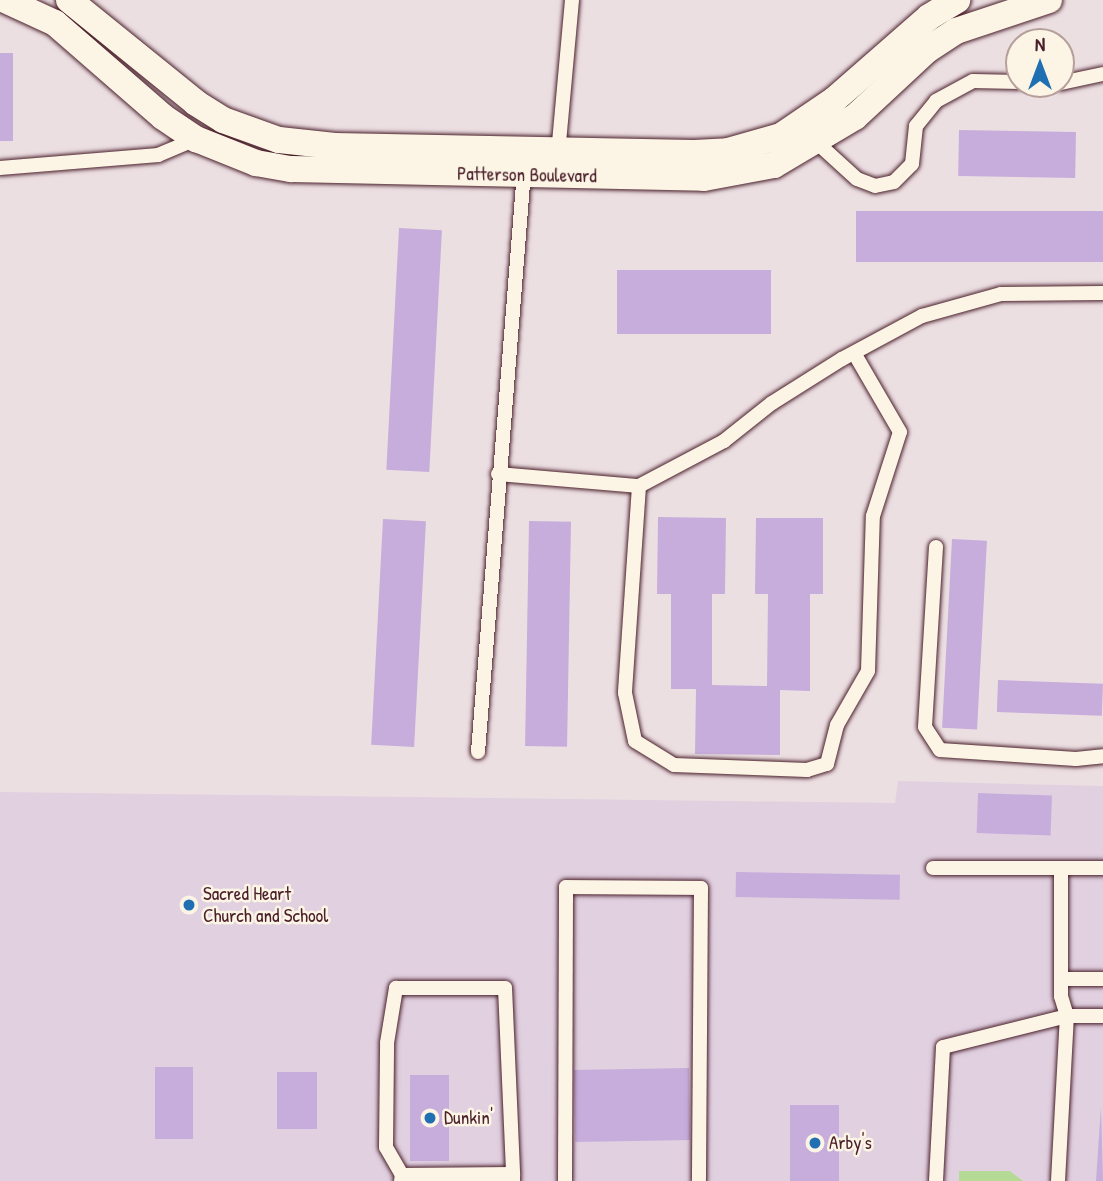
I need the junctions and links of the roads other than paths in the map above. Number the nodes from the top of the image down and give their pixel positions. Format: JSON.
{"nodes":[{"id":1,"x":5,"y":0,"type":"edge"},
{"id":2,"x":69,"y":0,"type":"edge"},
{"id":3,"x":572,"y":0,"type":"edge"},
{"id":4,"x":957,"y":0,"type":"edge"},
{"id":5,"x":1049,"y":0,"type":"edge"},
{"id":6,"x":1103,"y":74,"type":"edge"},
{"id":7,"x":1075,"y":80,"type":"edge"},
{"id":8,"x":1005,"y":82,"type":"edge"},
{"id":9,"x":808,"y":133,"type":"junction"},
{"id":10,"x":196,"y":139,"type":"junction"},
{"id":11,"x":525,"y":163,"type":"junction"},
{"id":12,"x":557,"y":163,"type":"junction"},
{"id":13,"x":0,"y":168,"type":"edge"},
{"id":14,"x":1103,"y":293,"type":"edge"},
{"id":15,"x":853,"y":353,"type":"junction"},
{"id":16,"x":498,"y":474,"type":"junction"},
{"id":17,"x":639,"y":486,"type":"junction"},
{"id":18,"x":936,"y":547,"type":"dead end"},
{"id":19,"x":478,"y":752,"type":"dead end"},
{"id":20,"x":1103,"y":756,"type":"edge"},
{"id":21,"x":933,"y":868,"type":"dead end"},
{"id":22,"x":1060,"y":868,"type":"junction"},
{"id":23,"x":1103,"y":868,"type":"edge"},
{"id":24,"x":1060,"y":979,"type":"junction"},
{"id":25,"x":1103,"y":979,"type":"edge"},
{"id":26,"x":1067,"y":1016,"type":"junction"},
{"id":27,"x":1103,"y":1016,"type":"edge"},
{"id":28,"x":401,"y":1178,"type":"edge"},
{"id":29,"x":513,"y":1178,"type":"edge"},
{"id":30,"x":565,"y":1181,"type":"edge"},
{"id":31,"x":699,"y":1181,"type":"edge"},
{"id":32,"x":936,"y":1181,"type":"edge"},
{"id":33,"x":1058,"y":1181,"type":"edge"}],
"edges":[{"from":1,"to":10,"type":"street","name":"Patterson Boulevard"},
{"from":2,"to":11,"type":"street","name":"Patterson Boulevard"},
{"from":3,"to":12,"type":"lane"},
{"from":4,"to":9,"type":"street","name":"Patterson Boulevard"},
{"from":5,"to":9,"type":"street","name":"Patterson Boulevard"},
{"from":6,"to":7,"type":"lane"},
{"from":8,"to":9,"type":"lane"},
{"from":9,"to":12,"type":"street","name":"Patterson Boulevard"},
{"from":10,"to":11,"type":"street","name":"Patterson Boulevard"},
{"from":10,"to":13,"type":"lane"},
{"from":11,"to":12,"type":"street","name":"Patterson Boulevard"},
{"from":11,"to":16,"type":"lane"},
{"from":14,"to":15,"type":"lane"},
{"from":15,"to":17,"type":"lane"},
{"from":15,"to":17,"type":"lane"},
{"from":16,"to":17,"type":"lane"},
{"from":16,"to":19,"type":"lane"},
{"from":18,"to":20,"type":"lane"},
{"from":21,"to":22,"type":"lane"},
{"from":22,"to":23,"type":"lane"},
{"from":22,"to":24,"type":"lane"},
{"from":24,"to":25,"type":"lane"},
{"from":24,"to":26,"type":"lane"},
{"from":26,"to":27,"type":"lane"},
{"from":26,"to":32,"type":"lane"},
{"from":26,"to":33,"type":"lane"},
{"from":28,"to":29,"type":"lane"},
{"from":28,"to":29,"type":"lane"},
{"from":30,"to":31,"type":"lane"}]}
